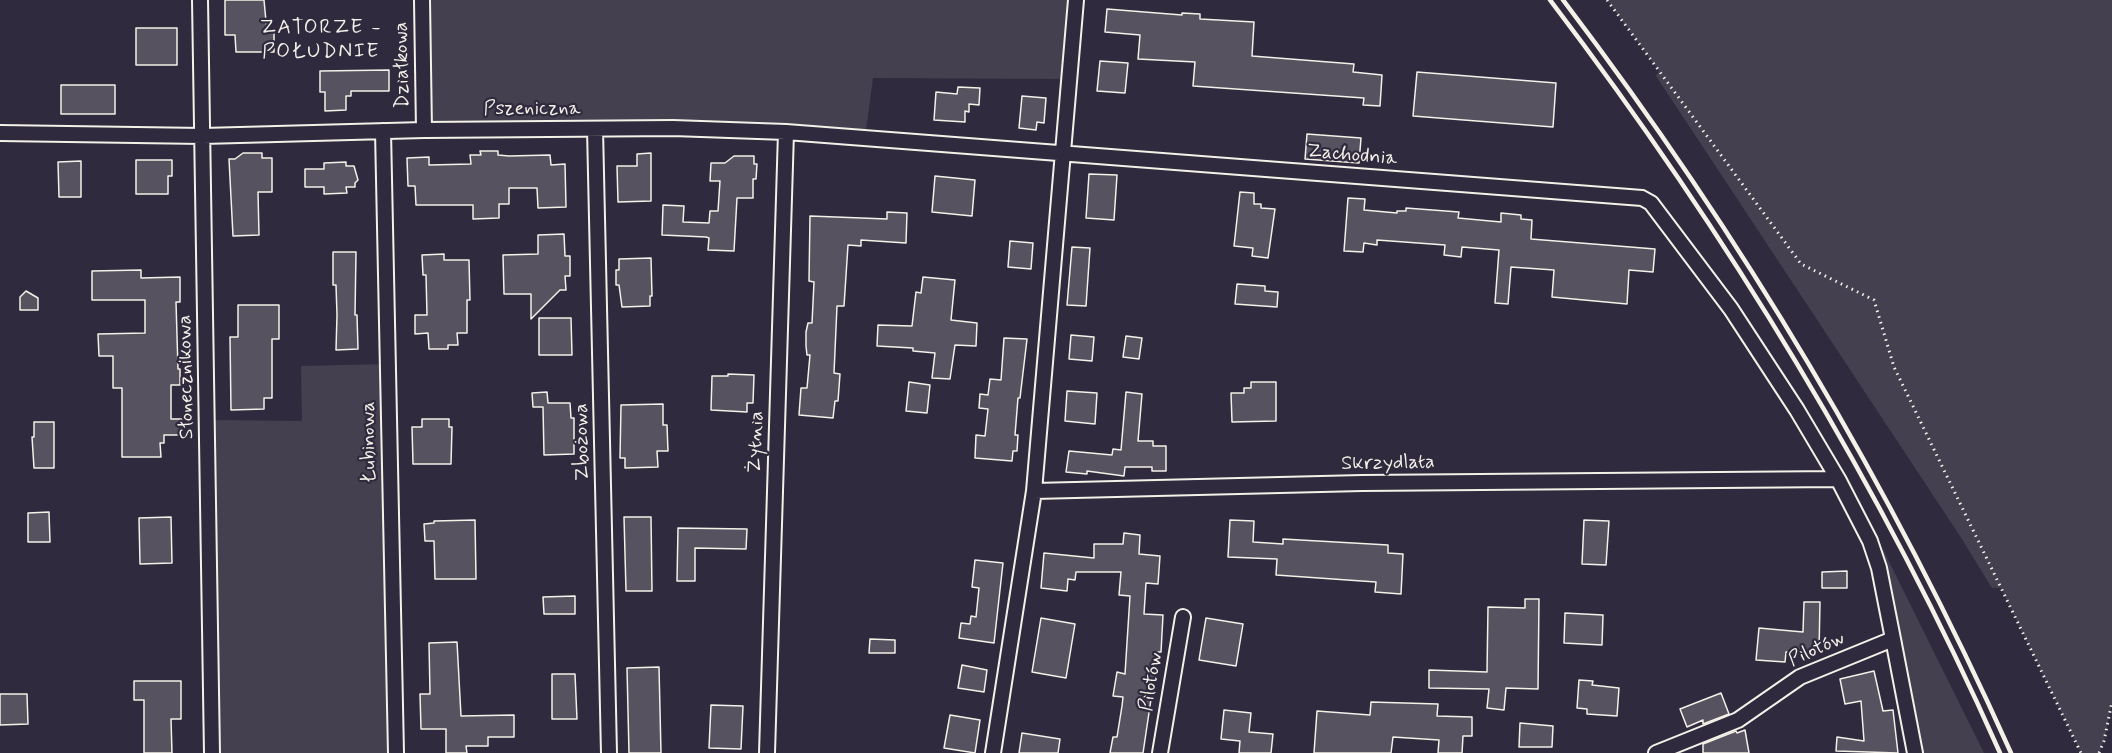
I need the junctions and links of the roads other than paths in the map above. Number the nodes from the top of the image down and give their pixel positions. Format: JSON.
{"nodes":[{"id":1,"x":200,"y":0,"type":"edge"},
{"id":2,"x":422,"y":0,"type":"edge"},
{"id":3,"x":1076,"y":0,"type":"edge"},
{"id":4,"x":595,"y":129,"type":"junction"},
{"id":5,"x":382,"y":130,"type":"junction"},
{"id":6,"x":424,"y":130,"type":"junction"},
{"id":7,"x":0,"y":132,"type":"edge"},
{"id":8,"x":786,"y":132,"type":"junction"},
{"id":9,"x":203,"y":136,"type":"junction"},
{"id":10,"x":1063,"y":152,"type":"junction"},
{"id":11,"x":1838,"y":479,"type":"junction"},
{"id":12,"x":1034,"y":491,"type":"junction"},
{"id":13,"x":1183,"y":617,"type":"dead end"},
{"id":14,"x":1893,"y":639,"type":"junction"},
{"id":15,"x":212,"y":753,"type":"edge"},
{"id":16,"x":396,"y":753,"type":"edge"},
{"id":17,"x":609,"y":753,"type":"edge"},
{"id":18,"x":767,"y":753,"type":"edge"},
{"id":19,"x":993,"y":753,"type":"edge"},
{"id":20,"x":1160,"y":753,"type":"edge"},
{"id":21,"x":1656,"y":753,"type":"edge"},
{"id":22,"x":1916,"y":753,"type":"edge"}],
"edges":[{"from":1,"to":9,"type":"street","name":"Słonecznikowa"},
{"from":2,"to":6,"type":"street","name":"Działkowa"},
{"from":3,"to":10,"type":"street"},
{"from":4,"to":6,"type":"street","name":"Pszeniczna"},
{"from":4,"to":8,"type":"street","name":"Pszeniczna"},
{"from":4,"to":17,"type":"street","name":"Zbożowa"},
{"from":5,"to":6,"type":"street","name":"Pszeniczna"},
{"from":5,"to":9,"type":"street","name":"Pszeniczna"},
{"from":5,"to":16,"type":"street","name":"Łubinowa"},
{"from":7,"to":9,"type":"street","name":"Pszeniczna"},
{"from":8,"to":10,"type":"street","name":"Pszeniczna"},
{"from":8,"to":18,"type":"street","name":"Żytnia"},
{"from":9,"to":15,"type":"street","name":"Słonecznikowa"},
{"from":10,"to":11,"type":"street","name":"Zachodnia"},
{"from":10,"to":12,"type":"street"},
{"from":11,"to":12,"type":"street","name":"Skrzydlata"},
{"from":11,"to":14,"type":"street"},
{"from":12,"to":19,"type":"street"},
{"from":13,"to":20,"type":"street","name":"Pilotów"},
{"from":14,"to":21,"type":"street","name":"Pilotów"},
{"from":14,"to":22,"type":"street"}]}
